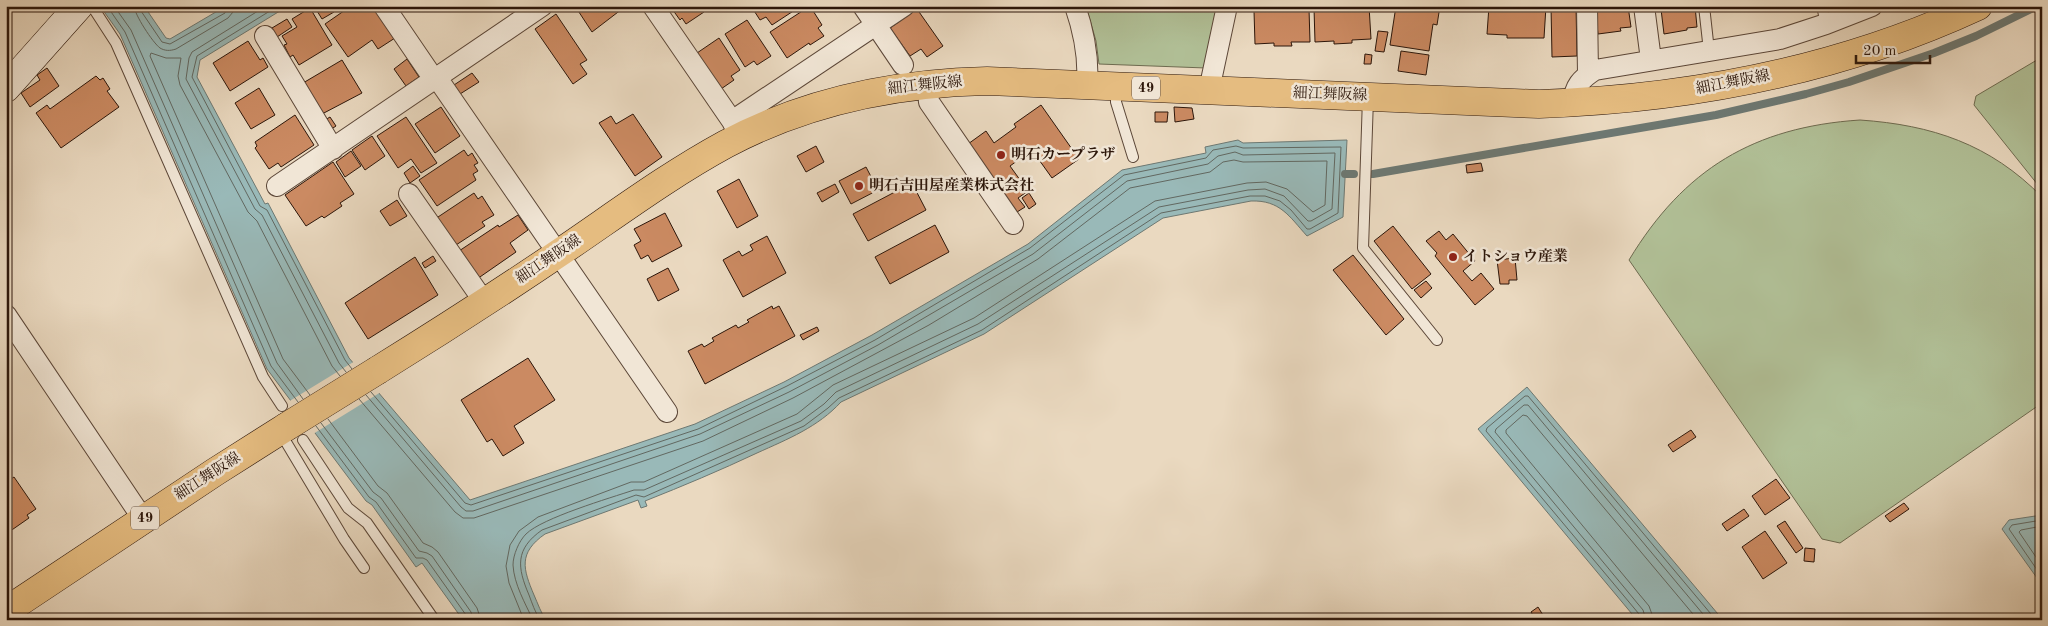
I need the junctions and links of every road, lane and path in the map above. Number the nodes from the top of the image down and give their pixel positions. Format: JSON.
{"nodes":[{"id":1,"x":79,"y":6,"type":"edge"},
{"id":2,"x":92,"y":6,"type":"edge"},
{"id":3,"x":384,"y":6,"type":"edge"},
{"id":4,"x":542,"y":6,"type":"edge"},
{"id":5,"x":653,"y":6,"type":"edge"},
{"id":6,"x":863,"y":6,"type":"edge"},
{"id":7,"x":904,"y":6,"type":"edge"},
{"id":8,"x":1075,"y":6,"type":"edge"},
{"id":9,"x":1227,"y":6,"type":"edge"},
{"id":10,"x":1587,"y":6,"type":"edge"},
{"id":11,"x":1644,"y":6,"type":"edge"},
{"id":12,"x":1704,"y":6,"type":"edge"},
{"id":13,"x":1872,"y":6,"type":"edge"},
{"id":14,"x":1978,"y":6,"type":"edge"},
{"id":15,"x":1824,"y":15,"type":"edge"},
{"id":16,"x":876,"y":25,"type":"junction"},
{"id":17,"x":265,"y":36,"type":"dead end"},
{"id":18,"x":1709,"y":51,"type":"junction"},
{"id":19,"x":1651,"y":60,"type":"junction"},
{"id":20,"x":903,"y":65,"type":"dead end"},
{"id":21,"x":1588,"y":74,"type":"junction"},
{"id":22,"x":436,"y":79,"type":"junction"},
{"id":23,"x":927,"y":84,"type":"junction"},
{"id":24,"x":1087,"y":85,"type":"junction"},
{"id":25,"x":1116,"y":87,"type":"junction"},
{"id":26,"x":6,"y":88,"type":"edge"},
{"id":27,"x":1209,"y":90,"type":"junction"},
{"id":28,"x":1368,"y":97,"type":"junction"},
{"id":29,"x":1574,"y":103,"type":"junction"},
{"id":30,"x":736,"y":129,"type":"junction"},
{"id":31,"x":333,"y":148,"type":"junction"},
{"id":32,"x":1133,"y":157,"type":"dead end"},
{"id":33,"x":277,"y":186,"type":"dead end"},
{"id":34,"x":410,"y":194,"type":"dead end"},
{"id":35,"x":1013,"y":224,"type":"dead end"},
{"id":36,"x":558,"y":254,"type":"junction"},
{"id":37,"x":484,"y":303,"type":"junction"},
{"id":38,"x":6,"y":315,"type":"edge"},
{"id":39,"x":1437,"y":340,"type":"dead end"},
{"id":40,"x":668,"y":412,"type":"dead end"},
{"id":41,"x":288,"y":426,"type":"junction"},
{"id":42,"x":143,"y":519,"type":"junction"},
{"id":43,"x":364,"y":568,"type":"dead end"},
{"id":44,"x":6,"y":611,"type":"edge"},
{"id":45,"x":433,"y":618,"type":"dead end"}],
"edges":[{"from":1,"to":26,"type":"street"},
{"from":2,"to":41,"type":"lane"},
{"from":3,"to":22,"type":"street"},
{"from":4,"to":22,"type":"street"},
{"from":5,"to":30,"type":"street"},
{"from":6,"to":16,"type":"street"},
{"from":7,"to":16,"type":"street"},
{"from":8,"to":24,"type":"street"},
{"from":9,"to":27,"type":"street"},
{"from":10,"to":21,"type":"street"},
{"from":11,"to":19,"type":"street"},
{"from":12,"to":18,"type":"lane"},
{"from":13,"to":15,"type":"street"},
{"from":14,"to":29,"type":"main road","name":"細江舞阪線","number":"49"},
{"from":15,"to":18,"type":"street"},
{"from":16,"to":20,"type":"street"},
{"from":16,"to":30,"type":"street"},
{"from":17,"to":31,"type":"street"},
{"from":18,"to":19,"type":"street"},
{"from":19,"to":21,"type":"street"},
{"from":21,"to":29,"type":"street"},
{"from":22,"to":31,"type":"street"},
{"from":22,"to":36,"type":"street"},
{"from":23,"to":24,"type":"main road","name":"細江舞阪線","number":"49"},
{"from":23,"to":30,"type":"main road","name":"細江舞阪線","number":"49"},
{"from":23,"to":35,"type":"street"},
{"from":24,"to":25,"type":"main road","name":"細江舞阪線","number":"49"},
{"from":25,"to":27,"type":"main road","name":"細江舞阪線","number":"49"},
{"from":25,"to":32,"type":"lane"},
{"from":27,"to":28,"type":"main road","name":"細江舞阪線","number":"49"},
{"from":28,"to":29,"type":"main road","name":"細江舞阪線","number":"49"},
{"from":28,"to":39,"type":"lane"},
{"from":30,"to":36,"type":"main road","name":"細江舞阪線","number":"49"},
{"from":31,"to":33,"type":"street"},
{"from":34,"to":37,"type":"street"},
{"from":36,"to":37,"type":"main road","name":"細江舞阪線","number":"49"},
{"from":36,"to":40,"type":"street"},
{"from":37,"to":41,"type":"main road","name":"細江舞阪線","number":"49","bridge":true},
{"from":38,"to":42,"type":"street"},
{"from":41,"to":42,"type":"main road","name":"細江舞阪線","number":"49"},
{"from":41,"to":43,"type":"lane"},
{"from":41,"to":45,"type":"lane"},
{"from":42,"to":44,"type":"main road","name":"細江舞阪線","number":"49"}]}
